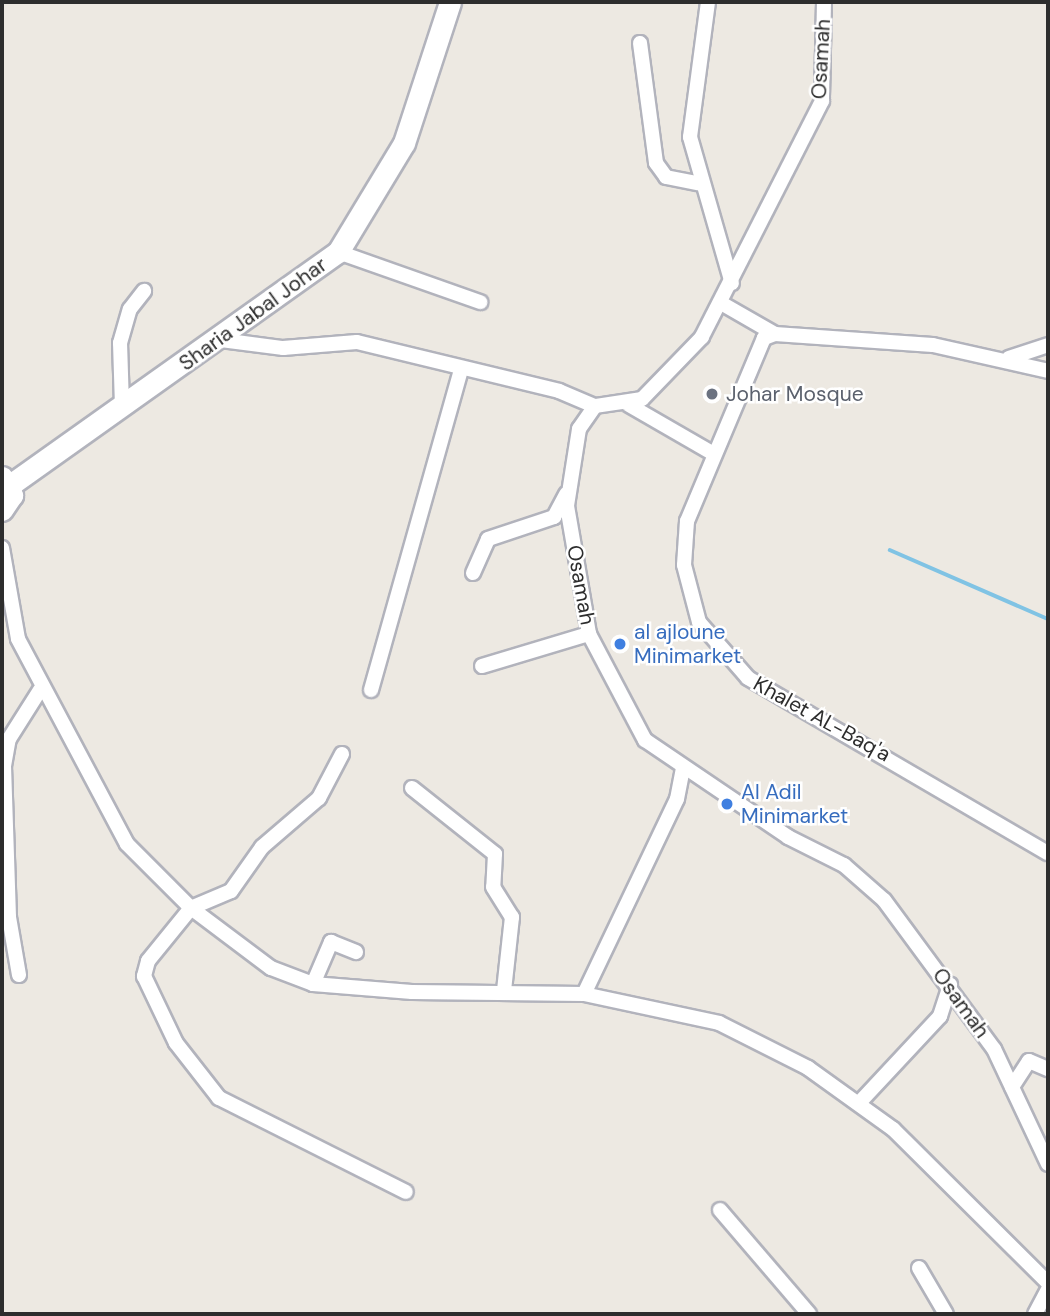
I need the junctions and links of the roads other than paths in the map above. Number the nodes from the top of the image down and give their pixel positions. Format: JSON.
{"nodes":[{"id":1,"x":450,"y":2,"type":"edge"},
{"id":2,"x":708,"y":2,"type":"edge"},
{"id":3,"x":824,"y":2,"type":"edge"},
{"id":4,"x":640,"y":43,"type":"dead end"},
{"id":5,"x":698,"y":183,"type":"junction"},
{"id":6,"x":338,"y":252,"type":"junction"},
{"id":7,"x":732,"y":283,"type":"junction"},
{"id":8,"x":144,"y":291,"type":"dead end"},
{"id":9,"x":480,"y":302,"type":"dead end"},
{"id":10,"x":721,"y":303,"type":"junction"},
{"id":11,"x":775,"y":334,"type":"junction"},
{"id":12,"x":220,"y":340,"type":"junction"},
{"id":13,"x":1048,"y":345,"type":"edge"},
{"id":14,"x":1009,"y":358,"type":"junction"},
{"id":15,"x":461,"y":369,"type":"junction"},
{"id":16,"x":1048,"y":371,"type":"edge"},
{"id":17,"x":629,"y":405,"type":"junction"},
{"id":18,"x":122,"y":406,"type":"junction"},
{"id":19,"x":595,"y":406,"type":"junction"},
{"id":20,"x":715,"y":454,"type":"junction"},
{"id":21,"x":6,"y":481,"type":"edge"},
{"id":22,"x":567,"y":492,"type":"junction"},
{"id":23,"x":2,"y":510,"type":"edge"},
{"id":24,"x":2,"y":548,"type":"edge"},
{"id":25,"x":473,"y":573,"type":"dead end"},
{"id":26,"x":589,"y":634,"type":"junction"},
{"id":27,"x":482,"y":666,"type":"dead end"},
{"id":28,"x":40,"y":690,"type":"junction"},
{"id":29,"x":371,"y":690,"type":"dead end"},
{"id":30,"x":342,"y":754,"type":"dead end"},
{"id":31,"x":683,"y":768,"type":"junction"},
{"id":32,"x":412,"y":788,"type":"dead end"},
{"id":33,"x":1048,"y":853,"type":"edge"},
{"id":34,"x":191,"y":908,"type":"junction"},
{"id":35,"x":356,"y":952,"type":"dead end"},
{"id":36,"x":19,"y":975,"type":"dead end"},
{"id":37,"x":313,"y":984,"type":"junction"},
{"id":38,"x":950,"y":985,"type":"junction"},
{"id":39,"x":504,"y":991,"type":"junction"},
{"id":40,"x":584,"y":994,"type":"junction"},
{"id":41,"x":1048,"y":1069,"type":"edge"},
{"id":42,"x":1012,"y":1087,"type":"junction"},
{"id":43,"x":859,"y":1103,"type":"junction"},
{"id":44,"x":1048,"y":1164,"type":"edge"},
{"id":45,"x":406,"y":1192,"type":"dead end"},
{"id":46,"x":720,"y":1210,"type":"dead end"},
{"id":47,"x":919,"y":1268,"type":"dead end"},
{"id":48,"x":1048,"y":1283,"type":"edge"},
{"id":49,"x":1048,"y":1290,"type":"edge"},
{"id":50,"x":809,"y":1314,"type":"edge"},
{"id":51,"x":946,"y":1314,"type":"edge"},
{"id":52,"x":1035,"y":1314,"type":"edge"}],
"edges":[{"from":1,"to":6,"type":"street","name":"Sharia Jabal Johar"},
{"from":2,"to":5,"type":"street"},
{"from":3,"to":7,"type":"street","name":"Osamah"},
{"from":4,"to":5,"type":"street"},
{"from":5,"to":7,"type":"street"},
{"from":6,"to":9,"type":"street"},
{"from":6,"to":12,"type":"street","name":"Sharia Jabal Johar"},
{"from":7,"to":10,"type":"street","name":"Osamah"},
{"from":8,"to":18,"type":"street"},
{"from":10,"to":11,"type":"street"},
{"from":10,"to":17,"type":"street","name":"Osamah"},
{"from":11,"to":14,"type":"street"},
{"from":11,"to":20,"type":"street","name":"Khalet AL-Baq'a"},
{"from":12,"to":15,"type":"street"},
{"from":12,"to":18,"type":"street","name":"Sharia Jabal Johar"},
{"from":13,"to":14,"type":"street"},
{"from":14,"to":16,"type":"street"},
{"from":15,"to":19,"type":"street"},
{"from":15,"to":29,"type":"street"},
{"from":17,"to":19,"type":"street"},
{"from":17,"to":20,"type":"street"},
{"from":18,"to":21,"type":"street","name":"Sharia Jabal Johar"},
{"from":19,"to":22,"type":"street","name":"Osamah"},
{"from":20,"to":33,"type":"street","name":"Khalet AL-Baq'a"},
{"from":21,"to":23,"type":"street"},
{"from":22,"to":25,"type":"street"},
{"from":22,"to":26,"type":"street","name":"Osamah"},
{"from":24,"to":28,"type":"street"},
{"from":26,"to":27,"type":"street"},
{"from":26,"to":31,"type":"street","name":"Osamah"},
{"from":28,"to":34,"type":"street"},
{"from":28,"to":36,"type":"street"},
{"from":30,"to":34,"type":"street"},
{"from":31,"to":38,"type":"street","name":"Osamah"},
{"from":31,"to":40,"type":"street"},
{"from":32,"to":39,"type":"street"},
{"from":34,"to":37,"type":"street"},
{"from":34,"to":45,"type":"street"},
{"from":35,"to":37,"type":"street"},
{"from":37,"to":39,"type":"street"},
{"from":38,"to":42,"type":"street","name":"Osamah"},
{"from":38,"to":43,"type":"street"},
{"from":39,"to":40,"type":"street"},
{"from":40,"to":43,"type":"street"},
{"from":41,"to":42,"type":"street"},
{"from":42,"to":44,"type":"street","name":"Osamah"},
{"from":43,"to":48,"type":"street"},
{"from":46,"to":50,"type":"street"},
{"from":47,"to":51,"type":"street"},
{"from":49,"to":52,"type":"street"}]}
